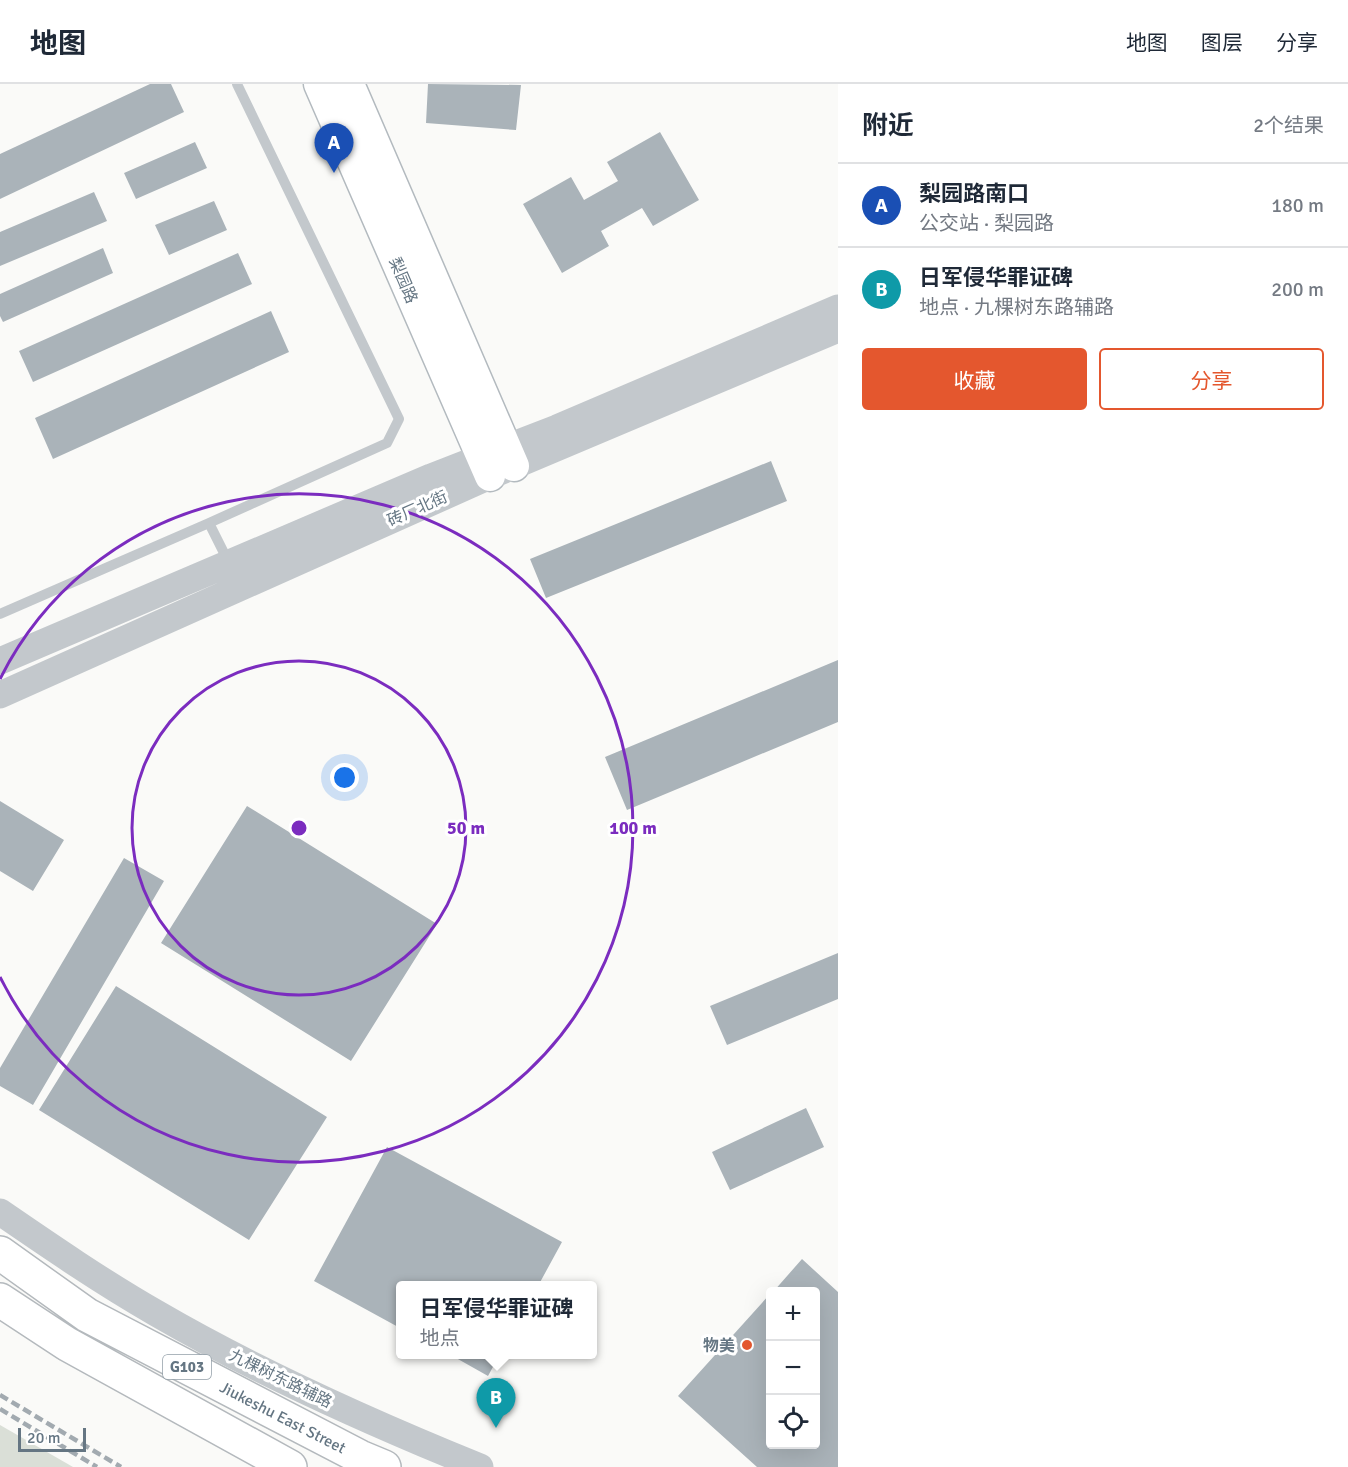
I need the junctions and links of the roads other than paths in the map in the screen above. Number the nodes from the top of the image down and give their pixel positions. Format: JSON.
{"nodes":[{"id":1,"x":237,"y":84,"type":"edge"},
{"id":2,"x":319,"y":84,"type":"edge"},
{"id":3,"x":349,"y":84,"type":"edge"},
{"id":4,"x":838,"y":308,"type":"edge"},
{"id":5,"x":838,"y":329,"type":"edge"},
{"id":6,"x":498,"y":462,"type":"junction"},
{"id":7,"x":209,"y":523,"type":"junction"},
{"id":8,"x":235,"y":576,"type":"junction"},
{"id":9,"x":0,"y":614,"type":"edge"},
{"id":10,"x":0,"y":661,"type":"edge"},
{"id":11,"x":0,"y":695,"type":"edge"},
{"id":12,"x":0,"y":1212,"type":"edge"},
{"id":13,"x":0,"y":1253,"type":"edge"},
{"id":14,"x":0,"y":1300,"type":"edge"},
{"id":15,"x":290,"y":1467,"type":"edge"},
{"id":16,"x":384,"y":1467,"type":"edge"},
{"id":17,"x":480,"y":1467,"type":"edge"}],
"edges":[{"from":1,"to":7,"type":"lane"},
{"from":2,"to":6,"type":"main road","name":"梨园路"},
{"from":3,"to":6,"type":"main road","name":"梨园路"},
{"from":4,"to":6,"type":"street","name":"砖厂北街"},
{"from":5,"to":6,"type":"street","name":"砖厂北街"},
{"from":6,"to":8,"type":"street","name":"砖厂北街"},
{"from":7,"to":8,"type":"lane"},
{"from":7,"to":9,"type":"lane"},
{"from":8,"to":10,"type":"street","name":"砖厂北街"},
{"from":8,"to":11,"type":"street","name":"砖厂北街"},
{"from":12,"to":17,"type":"street","name":"九棵树东路辅路"},
{"from":13,"to":16,"type":"highway","name":"Jiukeshu East Street","number":"G103"},
{"from":14,"to":15,"type":"highway","number":"G103"}]}
